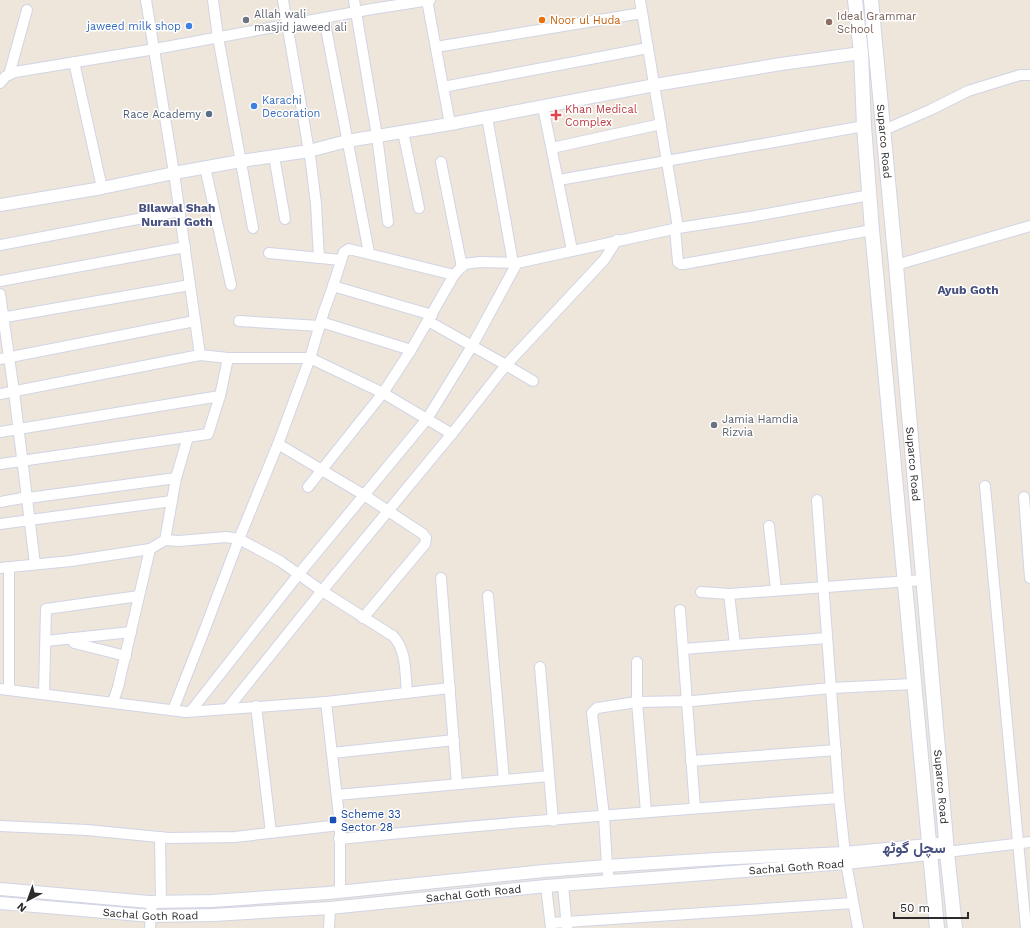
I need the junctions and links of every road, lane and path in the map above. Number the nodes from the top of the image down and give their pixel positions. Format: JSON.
{"nodes":[{"id":1,"x":146,"y":0,"type":"edge"},
{"id":2,"x":213,"y":0,"type":"edge"},
{"id":3,"x":283,"y":0,"type":"edge"},
{"id":4,"x":354,"y":0,"type":"edge"},
{"id":5,"x":428,"y":0,"type":"edge"},
{"id":6,"x":643,"y":0,"type":"edge"},
{"id":7,"x":855,"y":0,"type":"edge"},
{"id":8,"x":871,"y":0,"type":"edge"},
{"id":9,"x":27,"y":10,"type":"dead end"},
{"id":10,"x":357,"y":13,"type":"junction"},
{"id":11,"x":642,"y":13,"type":"junction"},
{"id":12,"x":324,"y":18,"type":"junction"},
{"id":13,"x":287,"y":24,"type":"junction"},
{"id":14,"x":874,"y":29,"type":"junction"},
{"id":15,"x":858,"y":31,"type":"junction"},
{"id":16,"x":218,"y":37,"type":"junction"},
{"id":17,"x":436,"y":46,"type":"junction"},
{"id":18,"x":648,"y":48,"type":"junction"},
{"id":19,"x":155,"y":49,"type":"junction"},
{"id":20,"x":861,"y":53,"type":"junction"},
{"id":21,"x":74,"y":62,"type":"junction"},
{"id":22,"x":9,"y":75,"type":"junction"},
{"id":23,"x":1030,"y":75,"type":"edge"},
{"id":24,"x":0,"y":83,"type":"edge"},
{"id":25,"x":655,"y":85,"type":"junction"},
{"id":26,"x":443,"y":87,"type":"junction"},
{"id":27,"x":543,"y":106,"type":"junction"},
{"id":28,"x":487,"y":117,"type":"junction"},
{"id":29,"x":450,"y":124,"type":"junction"},
{"id":30,"x":661,"y":124,"type":"junction"},
{"id":31,"x":864,"y":126,"type":"junction"},
{"id":32,"x":884,"y":130,"type":"junction"},
{"id":33,"x":403,"y":132,"type":"junction"},
{"id":34,"x":377,"y":136,"type":"junction"},
{"id":35,"x":347,"y":141,"type":"junction"},
{"id":36,"x":552,"y":148,"type":"junction"},
{"id":37,"x":309,"y":151,"type":"junction"},
{"id":38,"x":274,"y":156,"type":"junction"},
{"id":39,"x":241,"y":161,"type":"junction"},
{"id":40,"x":667,"y":161,"type":"junction"},
{"id":41,"x":441,"y":162,"type":"dead end"},
{"id":42,"x":205,"y":167,"type":"junction"},
{"id":43,"x":174,"y":173,"type":"junction"},
{"id":44,"x":559,"y":180,"type":"junction"},
{"id":45,"x":102,"y":188,"type":"junction"},
{"id":46,"x":870,"y":195,"type":"junction"},
{"id":47,"x":0,"y":205,"type":"edge"},
{"id":48,"x":419,"y":208,"type":"dead end"},
{"id":49,"x":180,"y":211,"type":"junction"},
{"id":50,"x":285,"y":219,"type":"dead end"},
{"id":51,"x":388,"y":222,"type":"dead end"},
{"id":52,"x":1030,"y":226,"type":"edge"},
{"id":53,"x":253,"y":228,"type":"dead end"},
{"id":54,"x":676,"y":228,"type":"junction"},
{"id":55,"x":873,"y":234,"type":"junction"},
{"id":56,"x":893,"y":236,"type":"junction"},
{"id":57,"x":617,"y":240,"type":"junction"},
{"id":58,"x":0,"y":245,"type":"edge"},
{"id":59,"x":185,"y":247,"type":"junction"},
{"id":60,"x":572,"y":250,"type":"junction"},
{"id":61,"x":269,"y":253,"type":"dead end"},
{"id":62,"x":369,"y":253,"type":"junction"},
{"id":63,"x":319,"y":258,"type":"junction"},
{"id":64,"x":341,"y":260,"type":"junction"},
{"id":65,"x":515,"y":263,"type":"junction"},
{"id":66,"x":896,"y":265,"type":"junction"},
{"id":67,"x":462,"y":267,"type":"junction"},
{"id":68,"x":454,"y":275,"type":"junction"},
{"id":69,"x":0,"y":281,"type":"edge"},
{"id":70,"x":190,"y":285,"type":"junction"},
{"id":71,"x":231,"y":285,"type":"dead end"},
{"id":72,"x":333,"y":286,"type":"junction"},
{"id":73,"x":0,"y":294,"type":"edge"},
{"id":74,"x":2,"y":318,"type":"edge"},
{"id":75,"x":430,"y":318,"type":"junction"},
{"id":76,"x":195,"y":321,"type":"junction"},
{"id":77,"x":239,"y":321,"type":"dead end"},
{"id":78,"x":321,"y":324,"type":"junction"},
{"id":79,"x":472,"y":346,"type":"junction"},
{"id":80,"x":411,"y":350,"type":"junction"},
{"id":81,"x":200,"y":356,"type":"junction"},
{"id":82,"x":5,"y":358,"type":"edge"},
{"id":83,"x":228,"y":358,"type":"junction"},
{"id":84,"x":310,"y":358,"type":"junction"},
{"id":85,"x":506,"y":365,"type":"junction"},
{"id":86,"x":533,"y":381,"type":"dead end"},
{"id":87,"x":14,"y":392,"type":"junction"},
{"id":88,"x":383,"y":392,"type":"junction"},
{"id":89,"x":0,"y":394,"type":"edge"},
{"id":90,"x":220,"y":396,"type":"junction"},
{"id":91,"x":427,"y":419,"type":"junction"},
{"id":92,"x":19,"y":429,"type":"junction"},
{"id":93,"x":0,"y":432,"type":"edge"},
{"id":94,"x":452,"y":434,"type":"junction"},
{"id":95,"x":188,"y":437,"type":"junction"},
{"id":96,"x":278,"y":444,"type":"junction"},
{"id":97,"x":23,"y":460,"type":"junction"},
{"id":98,"x":0,"y":464,"type":"edge"},
{"id":99,"x":322,"y":470,"type":"junction"},
{"id":100,"x":176,"y":478,"type":"junction"},
{"id":101,"x":985,"y":486,"type":"dead end"},
{"id":102,"x":308,"y":487,"type":"dead end"},
{"id":103,"x":364,"y":495,"type":"junction"},
{"id":104,"x":1024,"y":497,"type":"dead end"},
{"id":105,"x":28,"y":498,"type":"junction"},
{"id":106,"x":817,"y":500,"type":"dead end"},
{"id":107,"x":172,"y":501,"type":"junction"},
{"id":108,"x":0,"y":502,"type":"edge"},
{"id":109,"x":390,"y":511,"type":"junction"},
{"id":110,"x":30,"y":520,"type":"junction"},
{"id":111,"x":0,"y":524,"type":"edge"},
{"id":112,"x":769,"y":526,"type":"dead end"},
{"id":113,"x":239,"y":539,"type":"junction"},
{"id":114,"x":165,"y":540,"type":"junction"},
{"id":115,"x":150,"y":549,"type":"junction"},
{"id":116,"x":35,"y":564,"type":"junction"},
{"id":117,"x":4,"y":568,"type":"edge"},
{"id":118,"x":298,"y":574,"type":"junction"},
{"id":119,"x":441,"y":578,"type":"dead end"},
{"id":120,"x":1030,"y":578,"type":"edge"},
{"id":121,"x":923,"y":580,"type":"junction"},
{"id":122,"x":906,"y":582,"type":"junction"},
{"id":123,"x":823,"y":587,"type":"junction"},
{"id":124,"x":776,"y":590,"type":"junction"},
{"id":125,"x":322,"y":591,"type":"junction"},
{"id":126,"x":701,"y":592,"type":"dead end"},
{"id":127,"x":729,"y":594,"type":"junction"},
{"id":128,"x":139,"y":596,"type":"junction"},
{"id":129,"x":488,"y":596,"type":"dead end"},
{"id":130,"x":680,"y":610,"type":"dead end"},
{"id":131,"x":364,"y":618,"type":"junction"},
{"id":132,"x":131,"y":632,"type":"junction"},
{"id":133,"x":70,"y":638,"type":"junction"},
{"id":134,"x":827,"y":638,"type":"junction"},
{"id":135,"x":46,"y":641,"type":"junction"},
{"id":136,"x":736,"y":645,"type":"junction"},
{"id":137,"x":683,"y":649,"type":"junction"},
{"id":138,"x":126,"y":656,"type":"junction"},
{"id":139,"x":637,"y":662,"type":"dead end"},
{"id":140,"x":540,"y":667,"type":"dead end"},
{"id":141,"x":913,"y":684,"type":"junction"},
{"id":142,"x":450,"y":688,"type":"junction"},
{"id":143,"x":831,"y":688,"type":"junction"},
{"id":144,"x":4,"y":690,"type":"edge"},
{"id":145,"x":407,"y":693,"type":"junction"},
{"id":146,"x":44,"y":694,"type":"junction"},
{"id":147,"x":686,"y":701,"type":"junction"},
{"id":148,"x":113,"y":702,"type":"junction"},
{"id":149,"x":326,"y":702,"type":"junction"},
{"id":150,"x":637,"y":702,"type":"junction"},
{"id":151,"x":256,"y":706,"type":"junction"},
{"id":152,"x":228,"y":708,"type":"junction"},
{"id":153,"x":173,"y":710,"type":"junction"},
{"id":154,"x":191,"y":711,"type":"junction"},
{"id":155,"x":454,"y":740,"type":"junction"},
{"id":156,"x":836,"y":750,"type":"junction"},
{"id":157,"x":332,"y":753,"type":"junction"},
{"id":158,"x":691,"y":761,"type":"junction"},
{"id":159,"x":549,"y":776,"type":"junction"},
{"id":160,"x":504,"y":780,"type":"junction"},
{"id":161,"x":457,"y":784,"type":"junction"},
{"id":162,"x":336,"y":795,"type":"junction"},
{"id":163,"x":839,"y":798,"type":"junction"},
{"id":164,"x":694,"y":808,"type":"junction"},
{"id":165,"x":646,"y":812,"type":"junction"},
{"id":166,"x":604,"y":816,"type":"junction"},
{"id":167,"x":553,"y":820,"type":"junction"},
{"id":168,"x":340,"y":825,"type":"junction"},
{"id":169,"x":0,"y":826,"type":"edge"},
{"id":170,"x":271,"y":833,"type":"junction"},
{"id":171,"x":160,"y":837,"type":"junction"},
{"id":172,"x":340,"y":839,"type":"junction"},
{"id":173,"x":1030,"y":842,"type":"edge"},
{"id":174,"x":1019,"y":843,"type":"junction"},
{"id":175,"x":947,"y":848,"type":"junction"},
{"id":176,"x":930,"y":849,"type":"junction"},
{"id":177,"x":846,"y":858,"type":"junction"},
{"id":178,"x":607,"y":866,"type":"junction"},
{"id":179,"x":609,"y":881,"type":"junction"},
{"id":180,"x":563,"y":885,"type":"junction"},
{"id":181,"x":546,"y":886,"type":"junction"},
{"id":182,"x":0,"y":888,"type":"edge"},
{"id":183,"x":340,"y":891,"type":"junction"},
{"id":184,"x":156,"y":902,"type":"junction"},
{"id":185,"x":0,"y":903,"type":"edge"},
{"id":186,"x":853,"y":903,"type":"junction"},
{"id":187,"x":330,"y":908,"type":"junction"},
{"id":188,"x":150,"y":922,"type":"edge"},
{"id":189,"x":567,"y":925,"type":"edge"},
{"id":190,"x":551,"y":926,"type":"edge"},
{"id":191,"x":329,"y":928,"type":"edge"},
{"id":192,"x":858,"y":928,"type":"edge"},
{"id":193,"x":937,"y":928,"type":"edge"},
{"id":194,"x":955,"y":928,"type":"edge"},
{"id":195,"x":1026,"y":928,"type":"edge"}],
"edges":[{"from":1,"to":19,"type":"street"},
{"from":2,"to":16,"type":"street"},
{"from":3,"to":13,"type":"street"},
{"from":4,"to":10,"type":"street"},
{"from":5,"to":10,"type":"street"},
{"from":5,"to":17,"type":"street"},
{"from":6,"to":11,"type":"street"},
{"from":7,"to":15,"type":"main road","name":"Suparco Road"},
{"from":8,"to":14,"type":"main road","name":"Suparco Road"},
{"from":9,"to":22,"type":"street"},
{"from":10,"to":12,"type":"street"},
{"from":10,"to":34,"type":"street"},
{"from":11,"to":17,"type":"street"},
{"from":11,"to":18,"type":"street"},
{"from":12,"to":13,"type":"street"},
{"from":12,"to":35,"type":"street"},
{"from":13,"to":16,"type":"street"},
{"from":13,"to":37,"type":"street"},
{"from":14,"to":15,"type":"main road"},
{"from":14,"to":32,"type":"main road","name":"Suparco Road"},
{"from":15,"to":20,"type":"main road","name":"Suparco Road"},
{"from":16,"to":19,"type":"street"},
{"from":16,"to":39,"type":"street"},
{"from":17,"to":26,"type":"street"},
{"from":18,"to":25,"type":"street"},
{"from":18,"to":26,"type":"street"},
{"from":19,"to":21,"type":"street"},
{"from":19,"to":43,"type":"street"},
{"from":20,"to":25,"type":"street"},
{"from":20,"to":31,"type":"main road","name":"Suparco Road"},
{"from":21,"to":22,"type":"street"},
{"from":21,"to":45,"type":"street"},
{"from":22,"to":24,"type":"street"},
{"from":23,"to":32,"type":"street"},
{"from":25,"to":27,"type":"street"},
{"from":25,"to":30,"type":"street"},
{"from":26,"to":29,"type":"street"},
{"from":27,"to":28,"type":"street"},
{"from":27,"to":36,"type":"street"},
{"from":28,"to":29,"type":"street"},
{"from":28,"to":65,"type":"street"},
{"from":29,"to":33,"type":"street"},
{"from":30,"to":36,"type":"street"},
{"from":30,"to":40,"type":"street"},
{"from":31,"to":40,"type":"street"},
{"from":31,"to":46,"type":"main road","name":"Suparco Road"},
{"from":32,"to":56,"type":"main road","name":"Suparco Road"},
{"from":33,"to":34,"type":"street"},
{"from":33,"to":48,"type":"street"},
{"from":34,"to":35,"type":"street"},
{"from":34,"to":51,"type":"street"},
{"from":35,"to":37,"type":"street"},
{"from":35,"to":62,"type":"street"},
{"from":36,"to":44,"type":"street"},
{"from":37,"to":38,"type":"street"},
{"from":37,"to":63,"type":"street"},
{"from":38,"to":39,"type":"street"},
{"from":38,"to":50,"type":"street"},
{"from":39,"to":42,"type":"street"},
{"from":39,"to":53,"type":"street"},
{"from":40,"to":44,"type":"street"},
{"from":40,"to":54,"type":"street"},
{"from":41,"to":67,"type":"street"},
{"from":42,"to":43,"type":"street"},
{"from":42,"to":71,"type":"street"},
{"from":43,"to":45,"type":"street"},
{"from":43,"to":49,"type":"street"},
{"from":44,"to":60,"type":"street"},
{"from":45,"to":47,"type":"street"},
{"from":46,"to":54,"type":"street"},
{"from":46,"to":55,"type":"main road","name":"Suparco Road"},
{"from":49,"to":58,"type":"street"},
{"from":49,"to":59,"type":"street"},
{"from":52,"to":66,"type":"street"},
{"from":54,"to":55,"type":"street"},
{"from":54,"to":57,"type":"street"},
{"from":55,"to":56,"type":"main road"},
{"from":55,"to":122,"type":"main road","name":"Suparco Road"},
{"from":56,"to":66,"type":"main road","name":"Suparco Road"},
{"from":57,"to":60,"type":"street"},
{"from":57,"to":85,"type":"street"},
{"from":59,"to":69,"type":"street"},
{"from":59,"to":70,"type":"street"},
{"from":60,"to":65,"type":"street"},
{"from":61,"to":63,"type":"street"},
{"from":62,"to":64,"type":"street"},
{"from":62,"to":68,"type":"street"},
{"from":63,"to":64,"type":"street"},
{"from":64,"to":72,"type":"street"},
{"from":65,"to":67,"type":"street"},
{"from":65,"to":79,"type":"street"},
{"from":66,"to":121,"type":"main road","name":"Suparco Road"},
{"from":67,"to":68,"type":"street"},
{"from":68,"to":75,"type":"street"},
{"from":70,"to":74,"type":"street"},
{"from":70,"to":76,"type":"street"},
{"from":72,"to":75,"type":"street"},
{"from":72,"to":78,"type":"street"},
{"from":73,"to":74,"type":"street"},
{"from":74,"to":82,"type":"street"},
{"from":75,"to":79,"type":"street"},
{"from":75,"to":80,"type":"street"},
{"from":76,"to":81,"type":"street"},
{"from":76,"to":82,"type":"street"},
{"from":77,"to":78,"type":"street"},
{"from":78,"to":80,"type":"street"},
{"from":78,"to":84,"type":"street"},
{"from":79,"to":85,"type":"street"},
{"from":79,"to":91,"type":"street"},
{"from":80,"to":88,"type":"street"},
{"from":81,"to":83,"type":"street"},
{"from":81,"to":87,"type":"street"},
{"from":82,"to":87,"type":"street"},
{"from":83,"to":84,"type":"street"},
{"from":83,"to":90,"type":"street"},
{"from":84,"to":88,"type":"street"},
{"from":84,"to":96,"type":"street"},
{"from":85,"to":86,"type":"street"},
{"from":85,"to":94,"type":"street"},
{"from":87,"to":89,"type":"street"},
{"from":87,"to":92,"type":"street"},
{"from":88,"to":91,"type":"street"},
{"from":88,"to":99,"type":"street"},
{"from":90,"to":92,"type":"street"},
{"from":90,"to":95,"type":"street"},
{"from":91,"to":94,"type":"street"},
{"from":91,"to":103,"type":"street"},
{"from":92,"to":93,"type":"street"},
{"from":92,"to":97,"type":"street"},
{"from":94,"to":109,"type":"street"},
{"from":95,"to":97,"type":"street"},
{"from":95,"to":100,"type":"street"},
{"from":96,"to":99,"type":"street"},
{"from":96,"to":113,"type":"street"},
{"from":97,"to":98,"type":"street"},
{"from":97,"to":105,"type":"street"},
{"from":99,"to":102,"type":"street"},
{"from":99,"to":103,"type":"street"},
{"from":100,"to":105,"type":"street"},
{"from":100,"to":107,"type":"street"},
{"from":101,"to":174,"type":"street"},
{"from":103,"to":109,"type":"street"},
{"from":103,"to":118,"type":"street"},
{"from":104,"to":120,"type":"street"},
{"from":105,"to":108,"type":"street"},
{"from":105,"to":110,"type":"street"},
{"from":106,"to":123,"type":"street"},
{"from":107,"to":110,"type":"street"},
{"from":107,"to":114,"type":"street"},
{"from":109,"to":125,"type":"street"},
{"from":109,"to":131,"type":"street"},
{"from":110,"to":111,"type":"street"},
{"from":110,"to":116,"type":"street"},
{"from":112,"to":124,"type":"street"},
{"from":113,"to":114,"type":"street"},
{"from":113,"to":118,"type":"street"},
{"from":113,"to":153,"type":"street"},
{"from":114,"to":115,"type":"street"},
{"from":115,"to":116,"type":"street"},
{"from":115,"to":128,"type":"street"},
{"from":116,"to":117,"type":"street"},
{"from":117,"to":144,"type":"street"},
{"from":118,"to":125,"type":"street"},
{"from":118,"to":154,"type":"street"},
{"from":119,"to":142,"type":"street"},
{"from":121,"to":122,"type":"street"},
{"from":121,"to":175,"type":"main road","name":"Suparco Road"},
{"from":122,"to":123,"type":"street"},
{"from":122,"to":141,"type":"main road","name":"Suparco Road"},
{"from":123,"to":124,"type":"street"},
{"from":123,"to":134,"type":"street"},
{"from":124,"to":127,"type":"street"},
{"from":125,"to":131,"type":"street"},
{"from":125,"to":152,"type":"street"},
{"from":126,"to":127,"type":"street"},
{"from":127,"to":136,"type":"street"},
{"from":128,"to":132,"type":"street"},
{"from":128,"to":135,"type":"street"},
{"from":129,"to":160,"type":"street"},
{"from":130,"to":137,"type":"street"},
{"from":131,"to":145,"type":"street"},
{"from":132,"to":133,"type":"street"},
{"from":132,"to":138,"type":"street"},
{"from":133,"to":135,"type":"street"},
{"from":133,"to":138,"type":"street"},
{"from":134,"to":136,"type":"street"},
{"from":134,"to":143,"type":"street"},
{"from":135,"to":146,"type":"street"},
{"from":136,"to":137,"type":"street"},
{"from":137,"to":147,"type":"street"},
{"from":138,"to":148,"type":"street"},
{"from":139,"to":150,"type":"street"},
{"from":140,"to":159,"type":"street"},
{"from":141,"to":143,"type":"street"},
{"from":141,"to":176,"type":"main road","name":"Suparco Road"},
{"from":142,"to":145,"type":"street"},
{"from":142,"to":155,"type":"street"},
{"from":143,"to":147,"type":"street"},
{"from":143,"to":156,"type":"street"},
{"from":144,"to":146,"type":"street"},
{"from":145,"to":149,"type":"street"},
{"from":146,"to":148,"type":"street"},
{"from":147,"to":150,"type":"street"},
{"from":147,"to":158,"type":"street"},
{"from":148,"to":153,"type":"street"},
{"from":149,"to":151,"type":"street"},
{"from":149,"to":157,"type":"street"},
{"from":150,"to":165,"type":"street"},
{"from":150,"to":166,"type":"street"},
{"from":151,"to":152,"type":"street"},
{"from":151,"to":170,"type":"street"},
{"from":152,"to":154,"type":"street"},
{"from":153,"to":154,"type":"street"},
{"from":155,"to":157,"type":"street"},
{"from":155,"to":161,"type":"street"},
{"from":156,"to":158,"type":"street"},
{"from":156,"to":163,"type":"street"},
{"from":157,"to":162,"type":"street"},
{"from":158,"to":164,"type":"street"},
{"from":159,"to":160,"type":"street"},
{"from":159,"to":167,"type":"street"},
{"from":160,"to":161,"type":"street"},
{"from":161,"to":162,"type":"street"},
{"from":162,"to":168,"type":"street"},
{"from":163,"to":164,"type":"street"},
{"from":163,"to":177,"type":"street"},
{"from":164,"to":165,"type":"street"},
{"from":165,"to":166,"type":"street"},
{"from":166,"to":167,"type":"street"},
{"from":166,"to":178,"type":"street"},
{"from":167,"to":172,"type":"street"},
{"from":168,"to":170,"type":"street"},
{"from":168,"to":172,"type":"street"},
{"from":169,"to":171,"type":"street"},
{"from":170,"to":171,"type":"street"},
{"from":171,"to":184,"type":"street"},
{"from":172,"to":183,"type":"street"},
{"from":173,"to":174,"type":"street"},
{"from":174,"to":175,"type":"street"},
{"from":174,"to":195,"type":"street"},
{"from":175,"to":176,"type":"street","name":"Sachal Goth Road"},
{"from":175,"to":194,"type":"main road","name":"Suparco Road"},
{"from":176,"to":177,"type":"street","name":"Sachal Goth Road"},
{"from":176,"to":193,"type":"main road","name":"Suparco Road"},
{"from":177,"to":178,"type":"street","name":"Sachal Goth Road"},
{"from":177,"to":179,"type":"street","name":"Sachal Goth Road"},
{"from":177,"to":186,"type":"street"},
{"from":178,"to":179,"type":"street"},
{"from":178,"to":183,"type":"street","name":"Sachal Goth Road"},
{"from":179,"to":180,"type":"street","name":"Sachal Goth Road"},
{"from":180,"to":181,"type":"street","name":"Sachal Goth Road"},
{"from":180,"to":189,"type":"street"},
{"from":181,"to":187,"type":"street","name":"Sachal Goth Road"},
{"from":181,"to":190,"type":"street"},
{"from":182,"to":184,"type":"street","name":"Sachal Goth Road"},
{"from":183,"to":184,"type":"street","name":"Sachal Goth Road"},
{"from":184,"to":188,"type":"street"},
{"from":185,"to":188,"type":"street","name":"Sachal Goth Road"},
{"from":186,"to":189,"type":"street"},
{"from":186,"to":192,"type":"street"},
{"from":187,"to":188,"type":"street","name":"Sachal Goth Road"},
{"from":187,"to":191,"type":"street"},
{"from":189,"to":190,"type":"street"}]}
